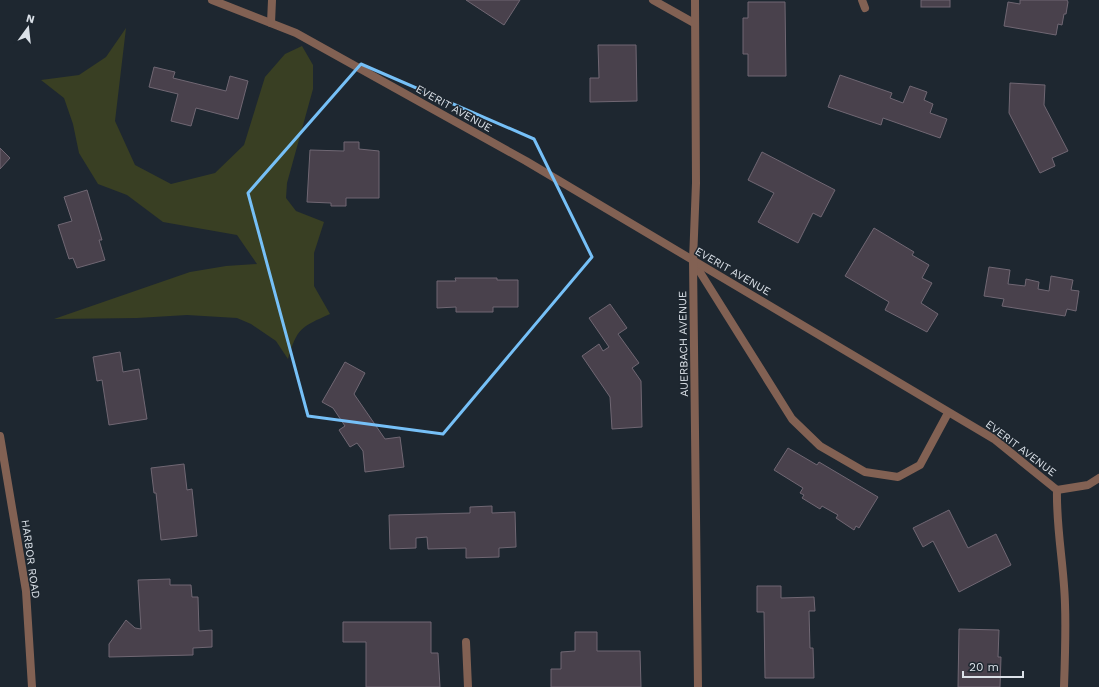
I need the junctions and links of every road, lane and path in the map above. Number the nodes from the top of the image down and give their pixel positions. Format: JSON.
{"nodes":[{"id":1,"x":212,"y":0,"type":"edge"},
{"id":2,"x":272,"y":0,"type":"edge"},
{"id":3,"x":653,"y":0,"type":"edge"},
{"id":4,"x":695,"y":0,"type":"edge"},
{"id":5,"x":862,"y":0,"type":"edge"},
{"id":6,"x":865,"y":8,"type":"dead end"},
{"id":7,"x":271,"y":23,"type":"junction"},
{"id":8,"x":694,"y":23,"type":"junction"},
{"id":9,"x":693,"y":261,"type":"junction"},
{"id":10,"x":948,"y":413,"type":"junction"},
{"id":11,"x":0,"y":436,"type":"edge"},
{"id":12,"x":1099,"y":478,"type":"edge"},
{"id":13,"x":1057,"y":490,"type":"junction"},
{"id":14,"x":466,"y":642,"type":"dead end"},
{"id":15,"x":32,"y":687,"type":"edge"},
{"id":16,"x":468,"y":687,"type":"edge"},
{"id":17,"x":698,"y":687,"type":"edge"},
{"id":18,"x":1064,"y":687,"type":"edge"}],
"edges":[{"from":1,"to":7,"type":"street","name":"EVERIT AVENUE"},
{"from":2,"to":7,"type":"street"},
{"from":3,"to":8,"type":"street"},
{"from":4,"to":8,"type":"street","name":"AUERBACH AVENUE"},
{"from":5,"to":6,"type":"street"},
{"from":7,"to":9,"type":"street","name":"EVERIT AVENUE"},
{"from":8,"to":9,"type":"street","name":"AUERBACH AVENUE"},
{"from":9,"to":10,"type":"street","name":"EVERIT AVENUE"},
{"from":9,"to":10,"type":"street"},
{"from":9,"to":17,"type":"street","name":"AUERBACH AVENUE"},
{"from":10,"to":13,"type":"street","name":"EVERIT AVENUE"},
{"from":11,"to":15,"type":"street","name":"HARBOR ROAD"},
{"from":12,"to":13,"type":"street"},
{"from":13,"to":18,"type":"street","name":"EVERIT AVENUE"},
{"from":14,"to":16,"type":"street"}]}
